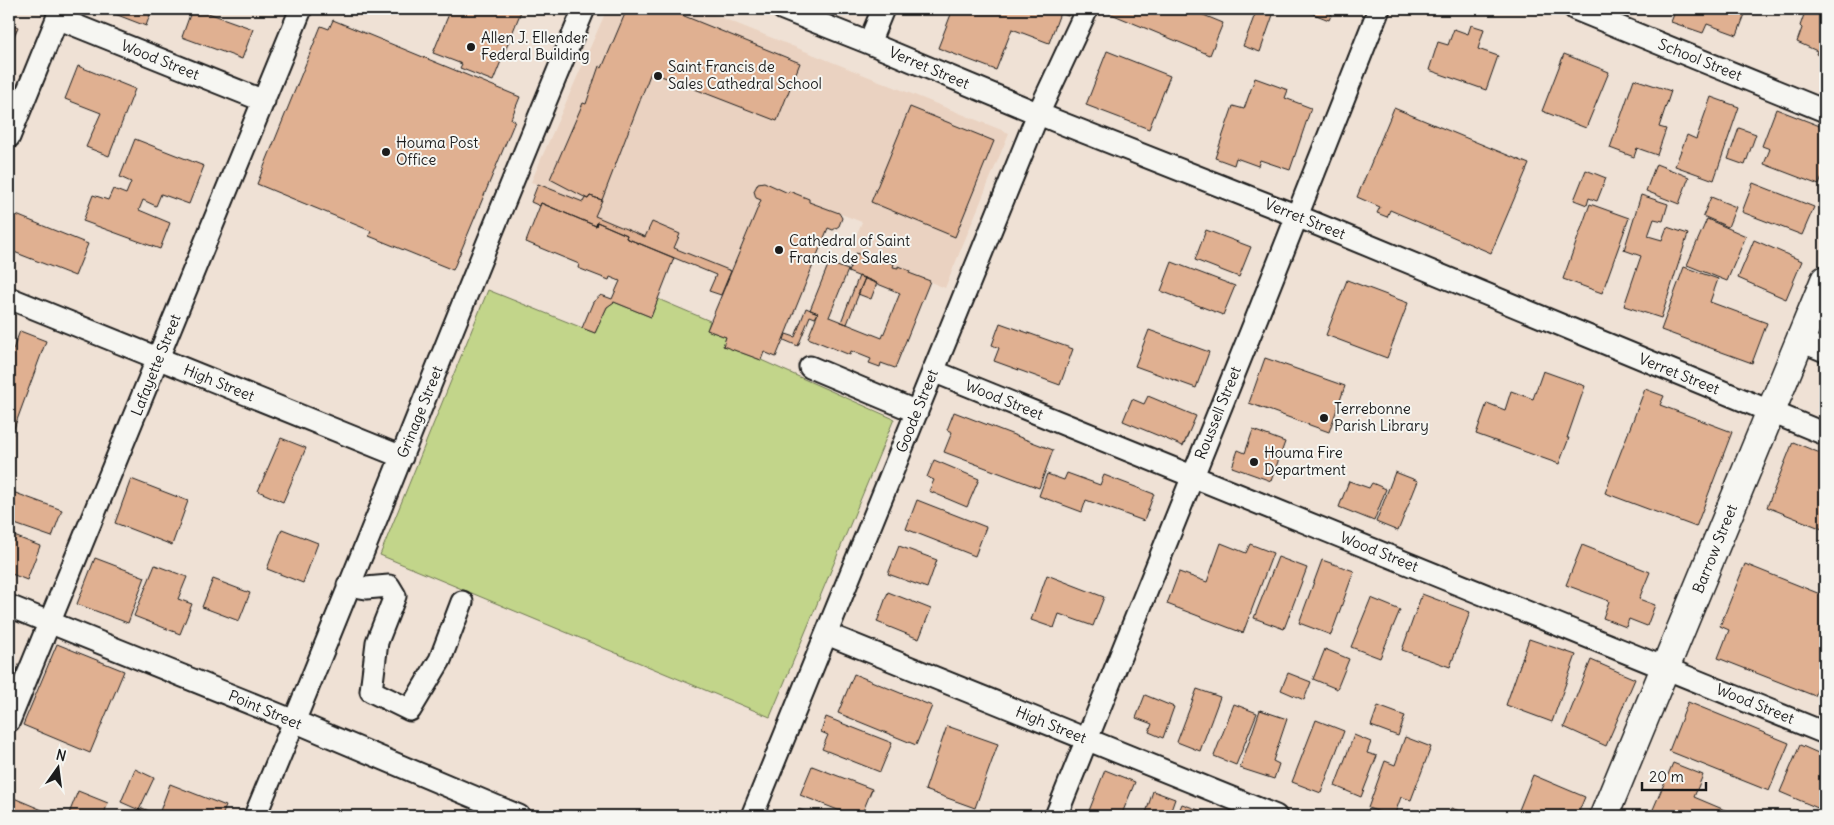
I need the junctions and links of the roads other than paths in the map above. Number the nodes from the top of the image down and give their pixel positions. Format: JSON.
{"nodes":[{"id":1,"x":301,"y":9,"type":"edge"},
{"id":2,"x":584,"y":9,"type":"edge"},
{"id":3,"x":783,"y":9,"type":"edge"},
{"id":4,"x":883,"y":9,"type":"edge"},
{"id":5,"x":1087,"y":9,"type":"edge"},
{"id":6,"x":1378,"y":9,"type":"edge"},
{"id":7,"x":1575,"y":9,"type":"edge"},
{"id":8,"x":59,"y":13,"type":"edge"},
{"id":9,"x":869,"y":43,"type":"junction"},
{"id":10,"x":264,"y":101,"type":"junction"},
{"id":11,"x":1825,"y":111,"type":"edge"},
{"id":12,"x":1038,"y":114,"type":"junction"},
{"id":13,"x":9,"y":137,"type":"edge"},
{"id":14,"x":1297,"y":216,"type":"junction"},
{"id":15,"x":1822,"y":295,"type":"edge"},
{"id":16,"x":9,"y":298,"type":"edge"},
{"id":17,"x":1801,"y":341,"type":"junction"},
{"id":18,"x":1825,"y":351,"type":"edge"},
{"id":19,"x":158,"y":359,"type":"junction"},
{"id":20,"x":810,"y":367,"type":"dead end"},
{"id":21,"x":934,"y":371,"type":"junction"},
{"id":22,"x":917,"y":412,"type":"junction"},
{"id":23,"x":1772,"y":412,"type":"junction"},
{"id":24,"x":1825,"y":434,"type":"edge"},
{"id":25,"x":402,"y":457,"type":"junction"},
{"id":26,"x":1192,"y":476,"type":"junction"},
{"id":27,"x":348,"y":585,"type":"junction"},
{"id":28,"x":462,"y":602,"type":"dead end"},
{"id":29,"x":9,"y":606,"type":"edge"},
{"id":30,"x":49,"y":622,"type":"junction"},
{"id":31,"x":826,"y":634,"type":"junction"},
{"id":32,"x":1666,"y":668,"type":"junction"},
{"id":33,"x":9,"y":721,"type":"edge"},
{"id":34,"x":294,"y":721,"type":"junction"},
{"id":35,"x":1825,"y":732,"type":"edge"},
{"id":36,"x":1088,"y":739,"type":"junction"},
{"id":37,"x":255,"y":816,"type":"edge"},
{"id":38,"x":519,"y":816,"type":"edge"},
{"id":39,"x":752,"y":816,"type":"edge"},
{"id":40,"x":1056,"y":816,"type":"edge"},
{"id":41,"x":1276,"y":816,"type":"edge"},
{"id":42,"x":1604,"y":816,"type":"edge"}],
"edges":[{"from":1,"to":10,"type":"street","name":"Lafayette Street"},
{"from":2,"to":25,"type":"street","name":"Grinage Street"},
{"from":3,"to":9,"type":"street","name":"Verret Street"},
{"from":4,"to":9,"type":"street"},
{"from":5,"to":12,"type":"street","name":"Goode Street"},
{"from":6,"to":14,"type":"street","name":"Roussell Street"},
{"from":7,"to":11,"type":"street","name":"School Street"},
{"from":8,"to":10,"type":"street","name":"Wood Street"},
{"from":8,"to":13,"type":"street"},
{"from":9,"to":12,"type":"street","name":"Verret Street"},
{"from":10,"to":19,"type":"street","name":"Lafayette Street"},
{"from":12,"to":14,"type":"street","name":"Verret Street"},
{"from":12,"to":21,"type":"street","name":"Goode Street"},
{"from":14,"to":23,"type":"street","name":"Verret Street"},
{"from":14,"to":26,"type":"street","name":"Roussell Street"},
{"from":15,"to":17,"type":"main road","name":"Barrow Street"},
{"from":16,"to":19,"type":"street","name":"High Street"},
{"from":17,"to":18,"type":"street"},
{"from":17,"to":23,"type":"main road","name":"Barrow Street"},
{"from":19,"to":25,"type":"street","name":"High Street"},
{"from":19,"to":30,"type":"street","name":"Lafayette Street"},
{"from":20,"to":22,"type":"street"},
{"from":21,"to":22,"type":"street","name":"Goode Street"},
{"from":21,"to":26,"type":"street","name":"Wood Street"},
{"from":22,"to":31,"type":"street","name":"Goode Street"},
{"from":23,"to":24,"type":"street","name":"Verret Street"},
{"from":23,"to":32,"type":"main road","name":"Barrow Street"},
{"from":25,"to":27,"type":"street","name":"Grinage Street"},
{"from":26,"to":32,"type":"street","name":"Wood Street"},
{"from":26,"to":36,"type":"street","name":"Roussell Street"},
{"from":27,"to":28,"type":"street"},
{"from":27,"to":34,"type":"street","name":"Grinage Street"},
{"from":29,"to":30,"type":"street","name":"Point Street"},
{"from":30,"to":33,"type":"street","name":"Lafayette Street"},
{"from":30,"to":34,"type":"street","name":"Point Street"},
{"from":31,"to":36,"type":"street","name":"High Street"},
{"from":31,"to":39,"type":"street","name":"Goode Street"},
{"from":32,"to":35,"type":"street","name":"Wood Street"},
{"from":32,"to":42,"type":"main road","name":"Barrow Street"},
{"from":34,"to":37,"type":"street","name":"Grinage Street"},
{"from":34,"to":38,"type":"street","name":"Point Street"},
{"from":36,"to":40,"type":"street","name":"Roussell Street"},
{"from":36,"to":41,"type":"street","name":"High Street"}]}
